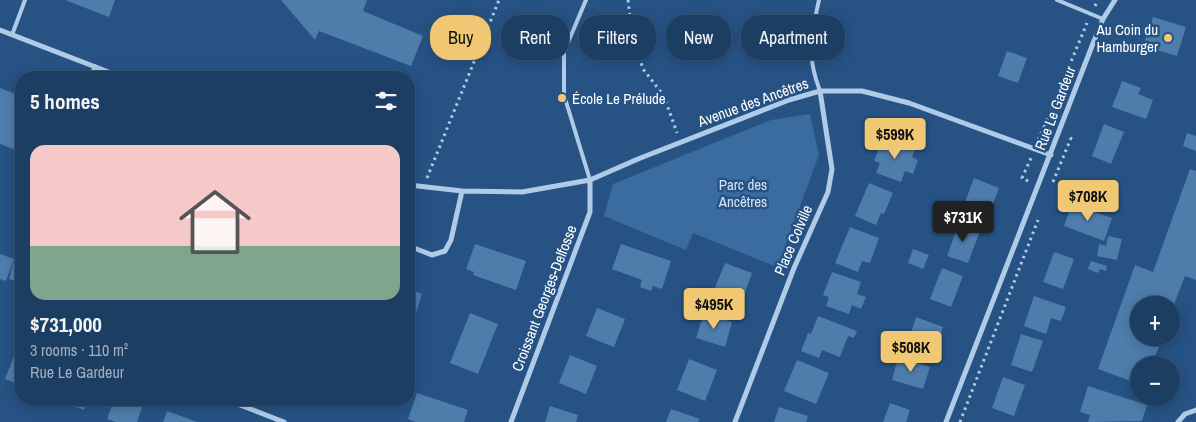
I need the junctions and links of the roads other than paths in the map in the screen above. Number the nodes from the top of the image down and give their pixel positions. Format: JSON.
{"nodes":[{"id":1,"x":25,"y":0,"type":"edge"},
{"id":2,"x":586,"y":0,"type":"edge"},
{"id":3,"x":819,"y":0,"type":"edge"},
{"id":4,"x":1057,"y":0,"type":"edge"},
{"id":5,"x":1115,"y":0,"type":"edge"},
{"id":6,"x":1103,"y":20,"type":"junction"},
{"id":7,"x":0,"y":30,"type":"edge"},
{"id":8,"x":12,"y":35,"type":"junction"},
{"id":9,"x":94,"y":66,"type":"junction"},
{"id":10,"x":92,"y":71,"type":"edge"},
{"id":11,"x":106,"y":71,"type":"edge"},
{"id":12,"x":820,"y":91,"type":"junction"},
{"id":13,"x":1051,"y":155,"type":"junction"},
{"id":14,"x":590,"y":180,"type":"junction"},
{"id":15,"x":415,"y":186,"type":"edge"},
{"id":16,"x":462,"y":191,"type":"junction"},
{"id":17,"x":415,"y":248,"type":"edge"},
{"id":18,"x":243,"y":406,"type":"edge"},
{"id":19,"x":1196,"y":410,"type":"edge"},
{"id":20,"x":284,"y":422,"type":"edge"},
{"id":21,"x":511,"y":422,"type":"edge"},
{"id":22,"x":735,"y":422,"type":"edge"},
{"id":23,"x":946,"y":422,"type":"edge"},
{"id":24,"x":1178,"y":422,"type":"edge"}],
"edges":[{"from":1,"to":8,"type":"lane"},
{"from":2,"to":14,"type":"lane"},
{"from":3,"to":12,"type":"lane"},
{"from":4,"to":6,"type":"lane"},
{"from":5,"to":6,"type":"street","name":"Rue Le Gardeur"},
{"from":6,"to":13,"type":"street","name":"Rue Le Gardeur"},
{"from":7,"to":8,"type":"street"},
{"from":8,"to":9,"type":"street"},
{"from":9,"to":10,"type":"lane"},
{"from":9,"to":11,"type":"street"},
{"from":12,"to":13,"type":"street","name":"Avenue des Ancêtres"},
{"from":12,"to":14,"type":"street","name":"Avenue des Ancêtres"},
{"from":12,"to":22,"type":"street","name":"Place Colville"},
{"from":13,"to":23,"type":"street","name":"Rue Le Gardeur"},
{"from":14,"to":16,"type":"street","name":"Avenue des Ancêtres"},
{"from":14,"to":21,"type":"street","name":"Croissant Georges-Delfosse"},
{"from":15,"to":16,"type":"street","name":"Avenue des Ancêtres"},
{"from":16,"to":17,"type":"street"},
{"from":18,"to":20,"type":"street"},
{"from":19,"to":24,"type":"street"}]}
